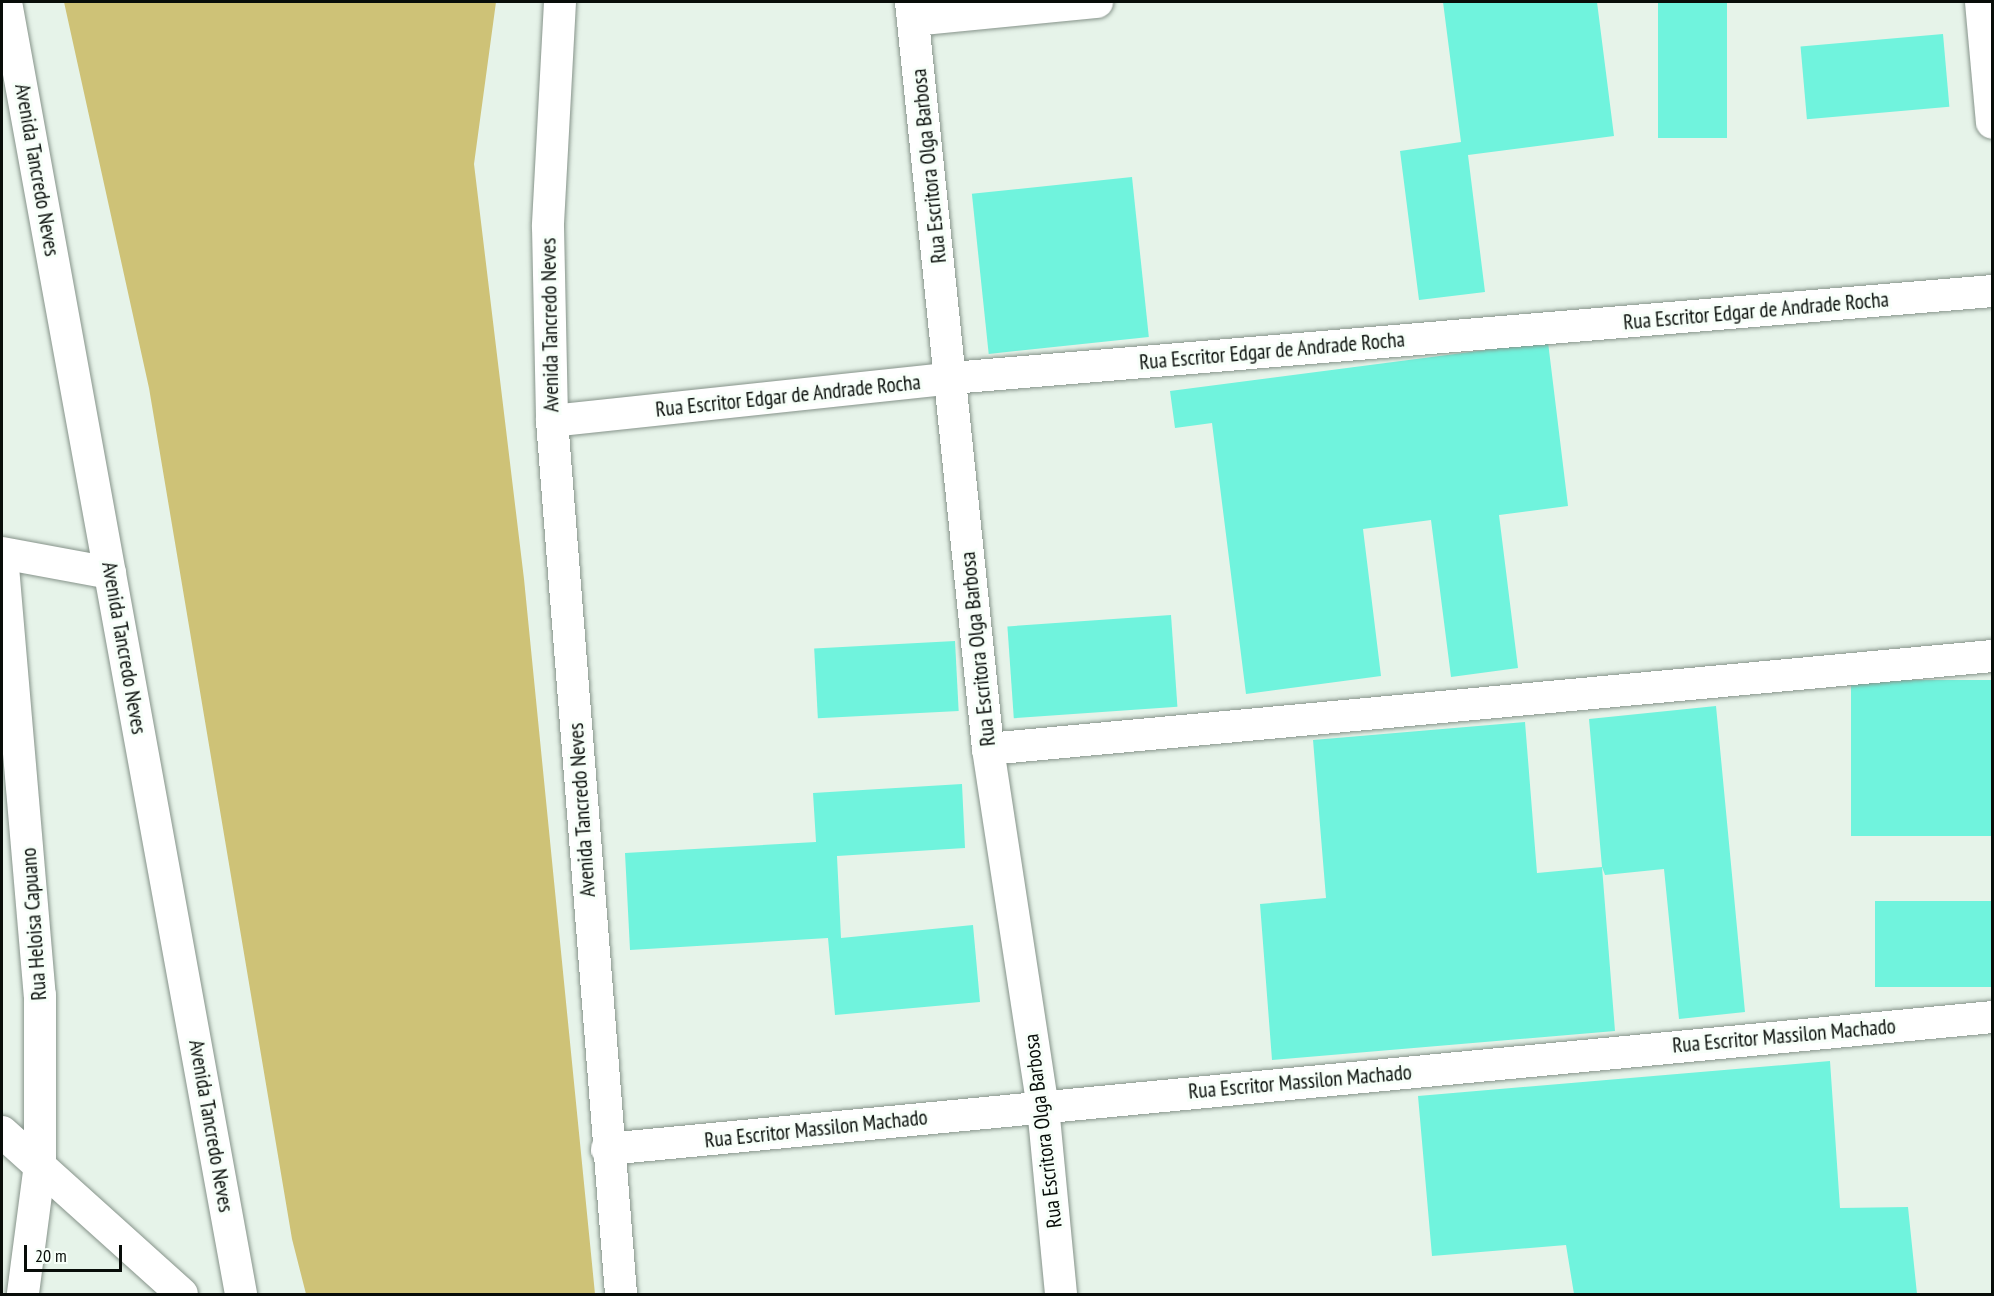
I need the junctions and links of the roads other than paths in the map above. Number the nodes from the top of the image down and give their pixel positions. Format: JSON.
{"nodes":[{"id":1,"x":6,"y":2,"type":"edge"},
{"id":2,"x":560,"y":2,"type":"edge"},
{"id":3,"x":1097,"y":2,"type":"edge"},
{"id":4,"x":1981,"y":2,"type":"edge"},
{"id":5,"x":912,"y":10,"type":"edge"},
{"id":6,"x":9,"y":63,"type":"edge"},
{"id":7,"x":1992,"y":123,"type":"edge"},
{"id":8,"x":1992,"y":291,"type":"edge"},
{"id":9,"x":952,"y":378,"type":"junction"},
{"id":10,"x":552,"y":421,"type":"junction"},
{"id":11,"x":2,"y":554,"type":"edge"},
{"id":12,"x":110,"y":573,"type":"junction"},
{"id":13,"x":1992,"y":656,"type":"edge"},
{"id":14,"x":988,"y":749,"type":"junction"},
{"id":15,"x":1992,"y":1017,"type":"edge"},
{"id":16,"x":1043,"y":1107,"type":"junction"},
{"id":17,"x":2,"y":1132,"type":"edge"},
{"id":18,"x":608,"y":1149,"type":"junction"},
{"id":19,"x":40,"y":1164,"type":"junction"},
{"id":20,"x":23,"y":1294,"type":"edge"},
{"id":21,"x":182,"y":1294,"type":"edge"},
{"id":22,"x":242,"y":1294,"type":"edge"},
{"id":23,"x":621,"y":1294,"type":"edge"},
{"id":24,"x":1061,"y":1294,"type":"edge"}],
"edges":[{"from":1,"to":6,"type":"street","name":"Avenida Tancredo Neves"},
{"from":2,"to":10,"type":"street","name":"Avenida Tancredo Neves"},
{"from":3,"to":5,"type":"street"},
{"from":4,"to":7,"type":"street"},
{"from":5,"to":9,"type":"street","name":"Rua Escritora Olga Barbosa"},
{"from":6,"to":12,"type":"street","name":"Avenida Tancredo Neves"},
{"from":8,"to":9,"type":"street","name":"Rua Escritor Edgar de Andrade Rocha"},
{"from":9,"to":10,"type":"street","name":"Rua Escritor Edgar de Andrade Rocha"},
{"from":9,"to":14,"type":"street","name":"Rua Escritora Olga Barbosa"},
{"from":10,"to":18,"type":"street","name":"Avenida Tancredo Neves"},
{"from":11,"to":12,"type":"street"},
{"from":11,"to":19,"type":"street","name":"Rua Heloisa Capuano"},
{"from":12,"to":22,"type":"street","name":"Avenida Tancredo Neves"},
{"from":13,"to":14,"type":"street"},
{"from":14,"to":16,"type":"street","name":"Rua Escritora Olga Barbosa"},
{"from":15,"to":16,"type":"street","name":"Rua Escritor Massilon Machado"},
{"from":16,"to":18,"type":"street","name":"Rua Escritor Massilon Machado"},
{"from":16,"to":24,"type":"street","name":"Rua Escritora Olga Barbosa"},
{"from":17,"to":19,"type":"street"},
{"from":18,"to":23,"type":"street","name":"Avenida Tancredo Neves"},
{"from":19,"to":20,"type":"street","name":"Rua Heloisa Capuano"},
{"from":19,"to":21,"type":"street"}]}
